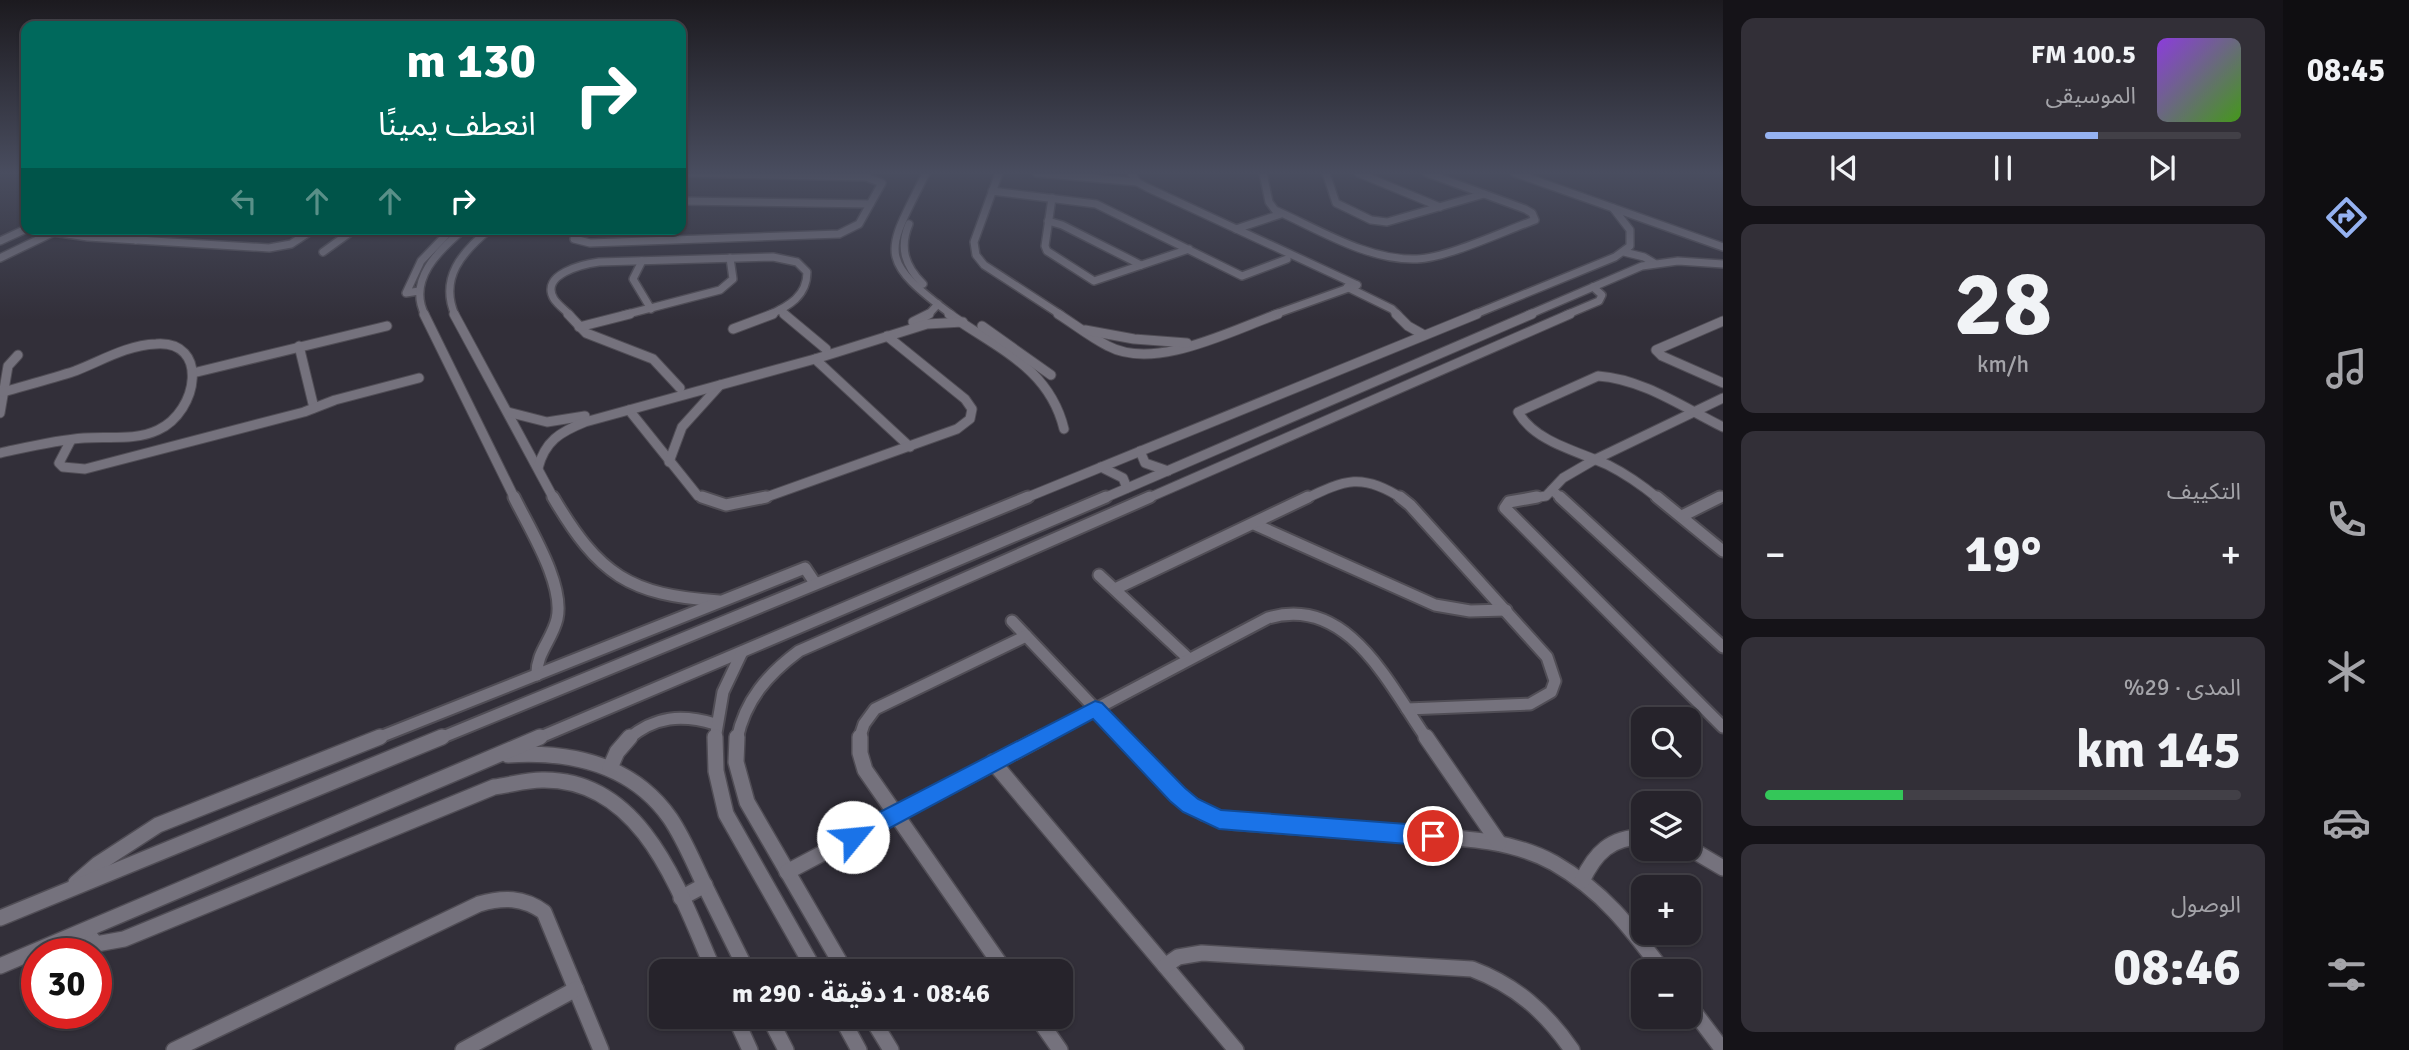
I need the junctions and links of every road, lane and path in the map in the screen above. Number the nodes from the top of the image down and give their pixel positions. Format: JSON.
{"nodes":[{"id":1,"x":859,"y":222,"type":"edge"},
{"id":2,"x":902,"y":222,"type":"edge"},
{"id":3,"x":911,"y":222,"type":"edge"},
{"id":4,"x":980,"y":222,"type":"edge"},
{"id":5,"x":1048,"y":222,"type":"edge"},
{"id":6,"x":1052,"y":222,"type":"edge"},
{"id":7,"x":1134,"y":222,"type":"edge"},
{"id":8,"x":1221,"y":222,"type":"edge"},
{"id":9,"x":1257,"y":222,"type":"edge"},
{"id":10,"x":1300,"y":222,"type":"edge"},
{"id":11,"x":1529,"y":222,"type":"edge"},
{"id":12,"x":1625,"y":222,"type":"edge"},
{"id":13,"x":1652,"y":222,"type":"edge"},
{"id":14,"x":21,"y":225,"type":"edge"},
{"id":15,"x":1236,"y":229,"type":"junction"},
{"id":16,"x":21,"y":231,"type":"edge"},
{"id":17,"x":0,"y":235,"type":"edge"},
{"id":18,"x":40,"y":235,"type":"edge"},
{"id":19,"x":43,"y":235,"type":"edge"},
{"id":20,"x":94,"y":235,"type":"edge"},
{"id":21,"x":144,"y":235,"type":"edge"},
{"id":22,"x":305,"y":235,"type":"edge"},
{"id":23,"x":347,"y":235,"type":"edge"},
{"id":24,"x":450,"y":235,"type":"edge"},
{"id":25,"x":462,"y":235,"type":"edge"},
{"id":26,"x":482,"y":235,"type":"edge"},
{"id":27,"x":573,"y":235,"type":"edge"},
{"id":28,"x":477,"y":239,"type":"junction"},
{"id":29,"x":136,"y":240,"type":"junction"},
{"id":30,"x":0,"y":241,"type":"edge"},
{"id":31,"x":1269,"y":247,"type":"junction"},
{"id":32,"x":1723,"y":247,"type":"edge"},
{"id":33,"x":1189,"y":249,"type":"junction"},
{"id":34,"x":0,"y":252,"type":"edge"},
{"id":35,"x":323,"y":252,"type":"dead end"},
{"id":36,"x":1624,"y":252,"type":"junction"},
{"id":37,"x":0,"y":258,"type":"edge"},
{"id":38,"x":730,"y":258,"type":"junction"},
{"id":39,"x":1287,"y":259,"type":"junction"},
{"id":40,"x":642,"y":261,"type":"junction"},
{"id":41,"x":1654,"y":263,"type":"junction"},
{"id":42,"x":1723,"y":264,"type":"edge"},
{"id":43,"x":1142,"y":265,"type":"junction"},
{"id":44,"x":1353,"y":287,"type":"junction"},
{"id":45,"x":1593,"y":287,"type":"junction"},
{"id":46,"x":939,"y":304,"type":"junction"},
{"id":47,"x":651,"y":309,"type":"junction"},
{"id":48,"x":780,"y":310,"type":"junction"},
{"id":49,"x":1723,"y":321,"type":"edge"},
{"id":50,"x":963,"y":322,"type":"junction"},
{"id":51,"x":387,"y":326,"type":"dead end"},
{"id":52,"x":579,"y":327,"type":"junction"},
{"id":53,"x":733,"y":329,"type":"dead end"},
{"id":54,"x":1078,"y":329,"type":"junction"},
{"id":55,"x":1424,"y":335,"type":"junction"},
{"id":56,"x":887,"y":336,"type":"junction"},
{"id":57,"x":1196,"y":343,"type":"junction"},
{"id":58,"x":299,"y":346,"type":"junction"},
{"id":59,"x":826,"y":349,"type":"junction"},
{"id":60,"x":18,"y":355,"type":"dead end"},
{"id":61,"x":815,"y":359,"type":"junction"},
{"id":62,"x":3,"y":372,"type":"edge"},
{"id":63,"x":193,"y":373,"type":"junction"},
{"id":64,"x":419,"y":378,"type":"dead end"},
{"id":65,"x":1040,"y":378,"type":"junction"},
{"id":66,"x":1723,"y":383,"type":"edge"},
{"id":67,"x":720,"y":385,"type":"junction"},
{"id":68,"x":680,"y":388,"type":"junction"},
{"id":69,"x":3,"y":392,"type":"junction"},
{"id":70,"x":1723,"y":398,"type":"edge"},
{"id":71,"x":314,"y":408,"type":"junction"},
{"id":72,"x":629,"y":410,"type":"junction"},
{"id":73,"x":508,"y":412,"type":"junction"},
{"id":74,"x":0,"y":413,"type":"edge"},
{"id":75,"x":1692,"y":413,"type":"junction"},
{"id":76,"x":1291,"y":419,"type":"junction"},
{"id":77,"x":1723,"y":427,"type":"edge"},
{"id":78,"x":1064,"y":429,"type":"dead end"},
{"id":79,"x":1307,"y":429,"type":"junction"},
{"id":80,"x":71,"y":440,"type":"junction"},
{"id":81,"x":910,"y":447,"type":"junction"},
{"id":82,"x":1140,"y":451,"type":"junction"},
{"id":83,"x":0,"y":453,"type":"edge"},
{"id":84,"x":1594,"y":460,"type":"junction"},
{"id":85,"x":669,"y":463,"type":"junction"},
{"id":86,"x":1101,"y":467,"type":"junction"},
{"id":87,"x":538,"y":468,"type":"junction"},
{"id":88,"x":1168,"y":471,"type":"junction"},
{"id":89,"x":1127,"y":488,"type":"junction"},
{"id":90,"x":1552,"y":490,"type":"junction"},
{"id":91,"x":1723,"y":496,"type":"edge"},
{"id":92,"x":1682,"y":516,"type":"junction"},
{"id":93,"x":1254,"y":524,"type":"junction"},
{"id":94,"x":1723,"y":551,"type":"edge"},
{"id":95,"x":928,"y":573,"type":"junction"},
{"id":96,"x":1099,"y":575,"type":"dead end"},
{"id":97,"x":815,"y":583,"type":"junction"},
{"id":98,"x":942,"y":588,"type":"junction"},
{"id":99,"x":1115,"y":590,"type":"junction"},
{"id":100,"x":722,"y":601,"type":"junction"},
{"id":101,"x":1506,"y":610,"type":"junction"},
{"id":102,"x":1012,"y":621,"type":"dead end"},
{"id":103,"x":1026,"y":636,"type":"junction"},
{"id":104,"x":1717,"y":637,"type":"edge"},
{"id":105,"x":1723,"y":648,"type":"edge"},
{"id":106,"x":742,"y":652,"type":"junction"},
{"id":107,"x":1189,"y":659,"type":"junction"},
{"id":108,"x":537,"y":675,"type":"junction"},
{"id":109,"x":1095,"y":708,"type":"junction"},
{"id":110,"x":1407,"y":709,"type":"junction"},
{"id":111,"x":715,"y":724,"type":"junction"},
{"id":112,"x":1723,"y":727,"type":"edge"},
{"id":113,"x":494,"y":757,"type":"junction"},
{"id":114,"x":993,"y":762,"type":"junction"},
{"id":115,"x":610,"y":768,"type":"junction"},
{"id":116,"x":897,"y":813,"type":"junction"},
{"id":117,"x":1631,"y":838,"type":"edge"},
{"id":118,"x":1499,"y":843,"type":"junction"},
{"id":119,"x":1701,"y":855,"type":"edge"},
{"id":120,"x":1723,"y":868,"type":"edge"},
{"id":121,"x":787,"y":872,"type":"junction"},
{"id":122,"x":1582,"y":881,"type":"junction"},
{"id":123,"x":705,"y":885,"type":"junction"},
{"id":124,"x":69,"y":890,"type":"junction"},
{"id":125,"x":681,"y":898,"type":"junction"},
{"id":126,"x":0,"y":918,"type":"edge"},
{"id":127,"x":86,"y":931,"type":"junction"},
{"id":128,"x":709,"y":959,"type":"edge"},
{"id":129,"x":741,"y":959,"type":"edge"},
{"id":130,"x":808,"y":959,"type":"edge"},
{"id":131,"x":838,"y":959,"type":"edge"},
{"id":132,"x":997,"y":959,"type":"edge"},
{"id":133,"x":1654,"y":959,"type":"edge"},
{"id":134,"x":0,"y":966,"type":"edge"},
{"id":135,"x":1165,"y":966,"type":"junction"},
{"id":136,"x":576,"y":989,"type":"junction"},
{"id":137,"x":1701,"y":1021,"type":"edge"},
{"id":138,"x":740,"y":1029,"type":"edge"},
{"id":139,"x":775,"y":1029,"type":"edge"},
{"id":140,"x":849,"y":1029,"type":"edge"},
{"id":141,"x":879,"y":1029,"type":"edge"},
{"id":142,"x":1045,"y":1029,"type":"edge"},
{"id":143,"x":174,"y":1050,"type":"edge"},
{"id":144,"x":463,"y":1050,"type":"edge"},
{"id":145,"x":601,"y":1050,"type":"edge"},
{"id":146,"x":750,"y":1050,"type":"edge"},
{"id":147,"x":786,"y":1050,"type":"edge"},
{"id":148,"x":859,"y":1050,"type":"edge"},
{"id":149,"x":891,"y":1050,"type":"edge"},
{"id":150,"x":1060,"y":1050,"type":"edge"},
{"id":151,"x":1236,"y":1050,"type":"edge"},
{"id":152,"x":1572,"y":1050,"type":"edge"},
{"id":153,"x":1723,"y":1050,"type":"edge"}],
"edges":[{"from":1,"to":27,"type":"street"},
{"from":2,"to":46,"type":"street"},
{"from":3,"to":65,"type":"street"},
{"from":4,"to":54,"type":"street"},
{"from":5,"to":43,"type":"street"},
{"from":6,"to":43,"type":"street"},
{"from":7,"to":33,"type":"street"},
{"from":8,"to":15,"type":"street"},
{"from":9,"to":15,"type":"street"},
{"from":10,"to":11,"type":"street"},
{"from":12,"to":36,"type":"street"},
{"from":13,"to":32,"type":"street"},
{"from":14,"to":17,"type":"street"},
{"from":15,"to":31,"type":"street"},
{"from":16,"to":30,"type":"street"},
{"from":18,"to":34,"type":"street"},
{"from":19,"to":37,"type":"street"},
{"from":20,"to":29,"type":"street"},
{"from":21,"to":29,"type":"street"},
{"from":22,"to":29,"type":"street"},
{"from":23,"to":35,"type":"street"},
{"from":24,"to":108,"type":"street"},
{"from":25,"to":28,"type":"street"},
{"from":26,"to":28,"type":"street"},
{"from":28,"to":73,"type":"street"},
{"from":31,"to":39,"type":"street"},
{"from":31,"to":44,"type":"street"},
{"from":33,"to":39,"type":"street"},
{"from":33,"to":43,"type":"street"},
{"from":36,"to":41,"type":"street"},
{"from":36,"to":55,"type":"street"},
{"from":38,"to":40,"type":"street"},
{"from":38,"to":47,"type":"street"},
{"from":38,"to":48,"type":"street"},
{"from":39,"to":44,"type":"street"},
{"from":40,"to":47,"type":"street"},
{"from":40,"to":52,"type":"street"},
{"from":41,"to":42,"type":"street"},
{"from":41,"to":45,"type":"street"},
{"from":44,"to":55,"type":"street"},
{"from":44,"to":57,"type":"street"},
{"from":45,"to":76,"type":"street"},
{"from":45,"to":79,"type":"street"},
{"from":46,"to":50,"type":"street"},
{"from":46,"to":59,"type":"street"},
{"from":47,"to":52,"type":"street"},
{"from":48,"to":53,"type":"street"},
{"from":48,"to":59,"type":"street"},
{"from":49,"to":66,"type":"street"},
{"from":50,"to":56,"type":"street"},
{"from":50,"to":65,"type":"street"},
{"from":51,"to":58,"type":"street"},
{"from":52,"to":68,"type":"street"},
{"from":54,"to":57,"type":"street"},
{"from":54,"to":57,"type":"street"},
{"from":55,"to":82,"type":"street"},
{"from":56,"to":61,"type":"street"},
{"from":56,"to":81,"type":"street"},
{"from":58,"to":63,"type":"street"},
{"from":58,"to":71,"type":"street"},
{"from":59,"to":68,"type":"street"},
{"from":60,"to":62,"type":"street"},
{"from":61,"to":67,"type":"street"},
{"from":61,"to":81,"type":"street"},
{"from":62,"to":69,"type":"street"},
{"from":63,"to":69,"type":"street"},
{"from":63,"to":80,"type":"street"},
{"from":64,"to":71,"type":"street"},
{"from":65,"to":78,"type":"street"},
{"from":67,"to":72,"type":"street"},
{"from":67,"to":85,"type":"street"},
{"from":68,"to":73,"type":"street"},
{"from":69,"to":74,"type":"street"},
{"from":70,"to":75,"type":"street"},
{"from":71,"to":80,"type":"street"},
{"from":72,"to":85,"type":"street"},
{"from":72,"to":87,"type":"street"},
{"from":73,"to":87,"type":"street"},
{"from":75,"to":77,"type":"street"},
{"from":75,"to":84,"type":"street"},
{"from":75,"to":84,"type":"street"},
{"from":76,"to":79,"type":"street"},
{"from":76,"to":88,"type":"street"},
{"from":79,"to":98,"type":"street"},
{"from":80,"to":83,"type":"street"},
{"from":81,"to":85,"type":"street"},
{"from":82,"to":86,"type":"street"},
{"from":82,"to":88,"type":"street"},
{"from":84,"to":90,"type":"street"},
{"from":84,"to":92,"type":"street"},
{"from":86,"to":89,"type":"street"},
{"from":86,"to":97,"type":"street"},
{"from":87,"to":100,"type":"street"},
{"from":88,"to":89,"type":"street"},
{"from":89,"to":95,"type":"street"},
{"from":90,"to":104,"type":"street"},
{"from":90,"to":112,"type":"street"},
{"from":91,"to":92,"type":"street"},
{"from":92,"to":94,"type":"street"},
{"from":93,"to":99,"type":"street"},
{"from":93,"to":101,"type":"street"},
{"from":93,"to":101,"type":"street"},
{"from":95,"to":98,"type":"street"},
{"from":95,"to":106,"type":"street"},
{"from":96,"to":99,"type":"street"},
{"from":97,"to":100,"type":"street"},
{"from":97,"to":124,"type":"street"},
{"from":98,"to":121,"type":"street"},
{"from":99,"to":107,"type":"street"},
{"from":100,"to":108,"type":"street"},
{"from":101,"to":110,"type":"street"},
{"from":102,"to":103,"type":"street"},
{"from":103,"to":109,"type":"street"},
{"from":103,"to":116,"type":"street"},
{"from":104,"to":105,"type":"street"},
{"from":106,"to":111,"type":"street"},
{"from":106,"to":113,"type":"street"},
{"from":107,"to":109,"type":"street"},
{"from":107,"to":110,"type":"street"},
{"from":108,"to":124,"type":"street"},
{"from":109,"to":114,"type":"street"},
{"from":109,"to":118,"type":"street"},
{"from":110,"to":118,"type":"street"},
{"from":111,"to":115,"type":"street"},
{"from":111,"to":130,"type":"street"},
{"from":113,"to":115,"type":"street"},
{"from":113,"to":127,"type":"street"},
{"from":114,"to":116,"type":"street"},
{"from":114,"to":135,"type":"street"},
{"from":115,"to":123,"type":"street"},
{"from":116,"to":121,"type":"street"},
{"from":116,"to":132,"type":"street"},
{"from":117,"to":122,"type":"street"},
{"from":118,"to":122,"type":"street"},
{"from":119,"to":120,"type":"street"},
{"from":121,"to":131,"type":"street"},
{"from":122,"to":133,"type":"street"},
{"from":123,"to":125,"type":"street"},
{"from":123,"to":129,"type":"street"},
{"from":124,"to":126,"type":"street"},
{"from":125,"to":127,"type":"street"},
{"from":125,"to":128,"type":"street"},
{"from":127,"to":134,"type":"street"},
{"from":135,"to":151,"type":"street"},
{"from":135,"to":152,"type":"street"},
{"from":136,"to":143,"type":"street"},
{"from":136,"to":144,"type":"street"},
{"from":136,"to":145,"type":"street"},
{"from":137,"to":153,"type":"street"},
{"from":138,"to":146,"type":"street"},
{"from":139,"to":147,"type":"street"},
{"from":140,"to":148,"type":"street"},
{"from":141,"to":149,"type":"street"},
{"from":142,"to":150,"type":"street"}]}
